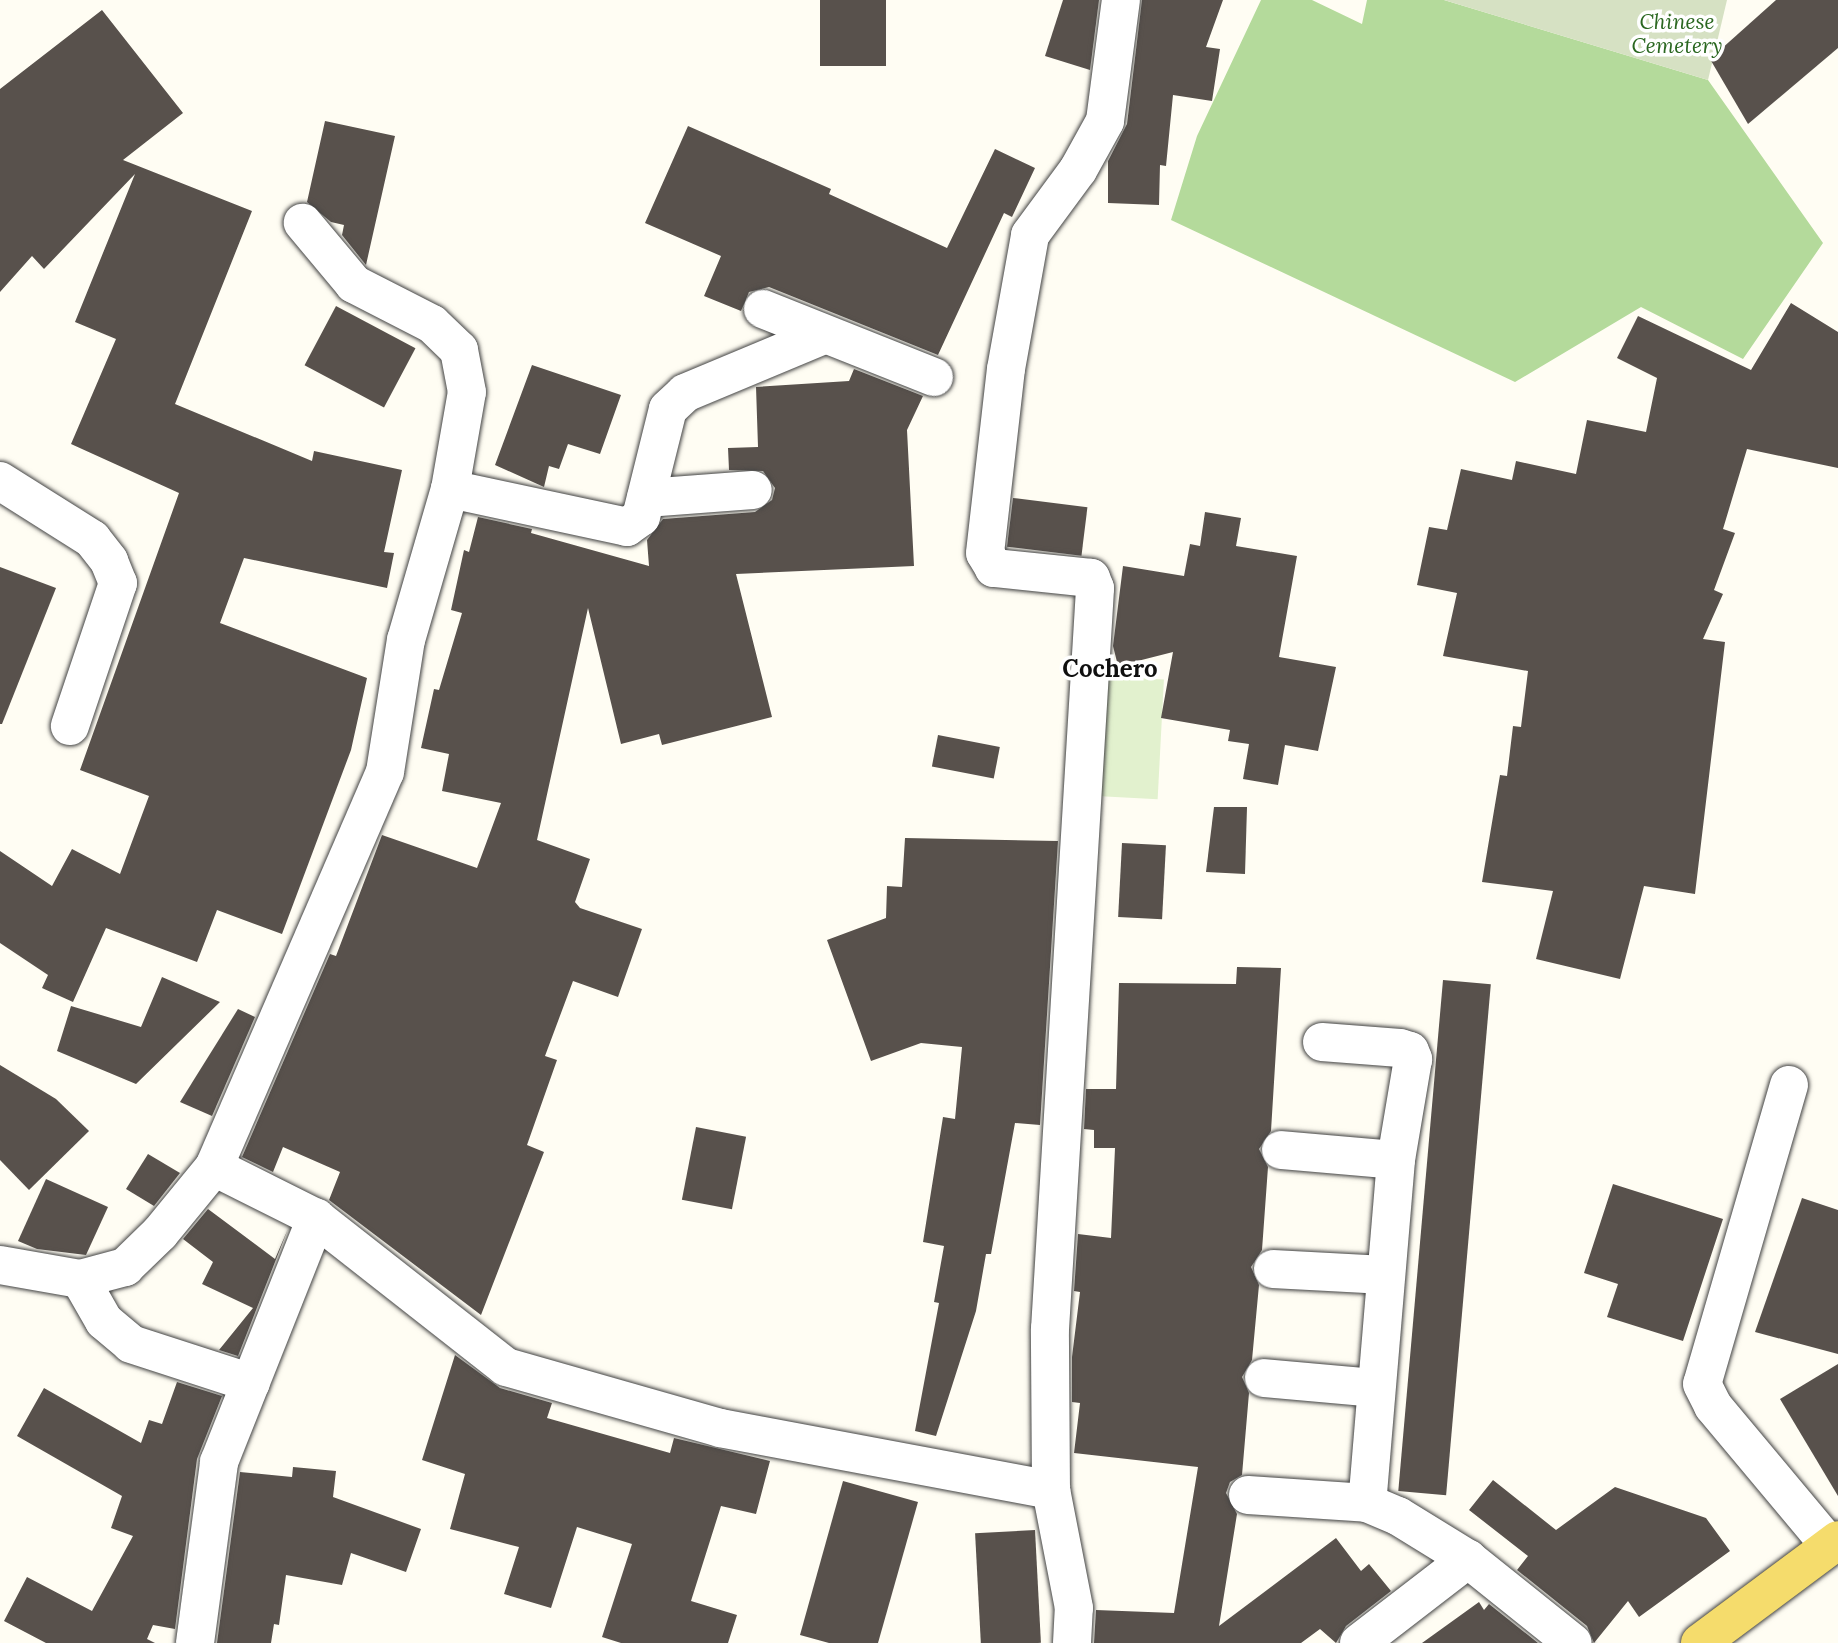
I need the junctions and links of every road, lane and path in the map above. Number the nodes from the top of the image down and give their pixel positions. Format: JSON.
{"nodes":[{"id":1,"x":1121,"y":0,"type":"edge"},
{"id":2,"x":303,"y":223,"type":"dead end"},
{"id":3,"x":763,"y":309,"type":"dead end"},
{"id":4,"x":821,"y":336,"type":"junction"},
{"id":5,"x":934,"y":377,"type":"dead end"},
{"id":6,"x":0,"y":481,"type":"edge"},
{"id":7,"x":450,"y":489,"type":"junction"},
{"id":8,"x":753,"y":490,"type":"dead end"},
{"id":9,"x":646,"y":498,"type":"junction"},
{"id":10,"x":70,"y":726,"type":"dead end"},
{"id":11,"x":1322,"y":1042,"type":"dead end"},
{"id":12,"x":1789,"y":1085,"type":"dead end"},
{"id":13,"x":1281,"y":1150,"type":"dead end"},
{"id":14,"x":1396,"y":1160,"type":"junction"},
{"id":15,"x":214,"y":1167,"type":"junction"},
{"id":16,"x":316,"y":1218,"type":"junction"},
{"id":17,"x":0,"y":1265,"type":"edge"},
{"id":18,"x":1273,"y":1269,"type":"dead end"},
{"id":19,"x":1385,"y":1275,"type":"junction"},
{"id":20,"x":80,"y":1279,"type":"junction"},
{"id":21,"x":1265,"y":1378,"type":"dead end"},
{"id":22,"x":251,"y":1383,"type":"junction"},
{"id":23,"x":1375,"y":1388,"type":"junction"},
{"id":24,"x":1051,"y":1490,"type":"junction"},
{"id":25,"x":1248,"y":1495,"type":"dead end"},
{"id":26,"x":1367,"y":1503,"type":"junction"},
{"id":27,"x":1834,"y":1543,"type":"edge"},
{"id":28,"x":1468,"y":1559,"type":"junction"},
{"id":29,"x":195,"y":1643,"type":"edge"},
{"id":30,"x":1072,"y":1643,"type":"edge"},
{"id":31,"x":1359,"y":1643,"type":"edge"},
{"id":32,"x":1573,"y":1643,"type":"edge"},
{"id":33,"x":1700,"y":1643,"type":"edge"}],
"edges":[{"from":1,"to":24,"type":"street"},
{"from":2,"to":7,"type":"street"},
{"from":3,"to":4,"type":"street"},
{"from":4,"to":5,"type":"street"},
{"from":4,"to":9,"type":"street"},
{"from":6,"to":10,"type":"street"},
{"from":7,"to":9,"type":"street"},
{"from":7,"to":15,"type":"street"},
{"from":8,"to":9,"type":"street"},
{"from":11,"to":14,"type":"street"},
{"from":12,"to":27,"type":"street"},
{"from":13,"to":14,"type":"street"},
{"from":14,"to":19,"type":"street"},
{"from":15,"to":16,"type":"street"},
{"from":15,"to":20,"type":"street"},
{"from":16,"to":22,"type":"street"},
{"from":16,"to":24,"type":"street"},
{"from":17,"to":20,"type":"street"},
{"from":18,"to":19,"type":"street"},
{"from":19,"to":23,"type":"street"},
{"from":20,"to":22,"type":"street"},
{"from":21,"to":23,"type":"street"},
{"from":22,"to":29,"type":"street"},
{"from":23,"to":26,"type":"street"},
{"from":24,"to":30,"type":"street"},
{"from":25,"to":26,"type":"street"},
{"from":26,"to":28,"type":"street"},
{"from":27,"to":33,"type":"main road"},
{"from":28,"to":31,"type":"street"},
{"from":28,"to":32,"type":"street"}]}
